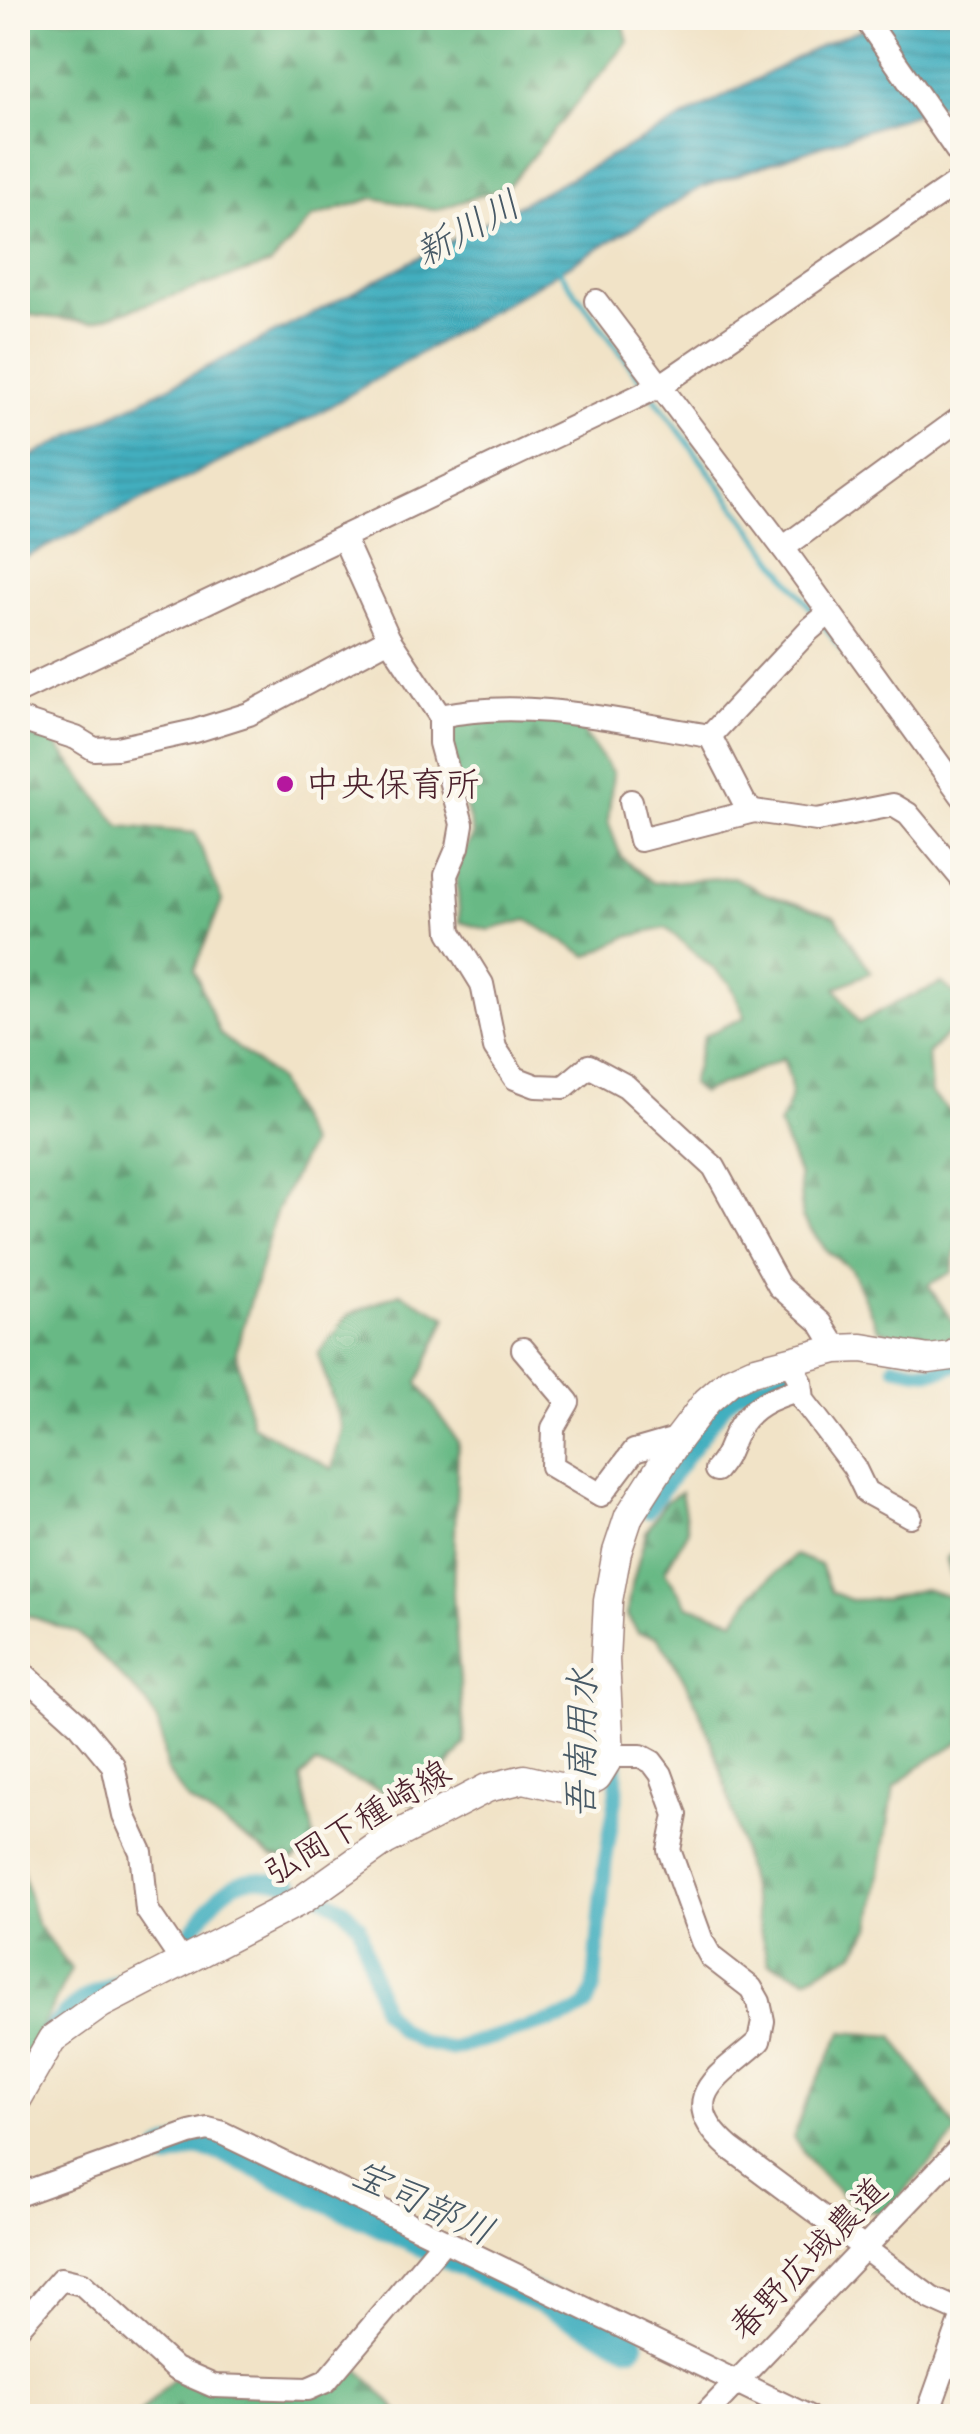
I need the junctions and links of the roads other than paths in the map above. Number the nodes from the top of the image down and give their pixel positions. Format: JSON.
{"nodes":[{"id":1,"x":865,"y":18,"type":"edge"},
{"id":2,"x":962,"y":158,"type":"edge"},
{"id":3,"x":962,"y":179,"type":"edge"},
{"id":4,"x":596,"y":301,"type":"dead end"},
{"id":5,"x":652,"y":390,"type":"junction"},
{"id":6,"x":962,"y":416,"type":"edge"},
{"id":7,"x":343,"y":537,"type":"junction"},
{"id":8,"x":783,"y":548,"type":"junction"},
{"id":9,"x":830,"y":613,"type":"junction"},
{"id":10,"x":389,"y":639,"type":"junction"},
{"id":11,"x":18,"y":692,"type":"edge"},
{"id":12,"x":440,"y":716,"type":"junction"},
{"id":13,"x":18,"y":719,"type":"edge"},
{"id":14,"x":710,"y":736,"type":"junction"},
{"id":15,"x":962,"y":796,"type":"edge"},
{"id":16,"x":632,"y":800,"type":"dead end"},
{"id":17,"x":754,"y":811,"type":"junction"},
{"id":18,"x":962,"y":879,"type":"edge"},
{"id":19,"x":523,"y":1349,"type":"dead end"},
{"id":20,"x":837,"y":1349,"type":"junction"},
{"id":21,"x":962,"y":1349,"type":"edge"},
{"id":22,"x":796,"y":1375,"type":"junction"},
{"id":23,"x":679,"y":1438,"type":"junction"},
{"id":24,"x":716,"y":1470,"type":"dead end"},
{"id":25,"x":910,"y":1516,"type":"dead end"},
{"id":26,"x":18,"y":1669,"type":"edge"},
{"id":27,"x":618,"y":1755,"type":"junction"},
{"id":28,"x":178,"y":1955,"type":"junction"},
{"id":29,"x":18,"y":2098,"type":"edge"},
{"id":30,"x":962,"y":2146,"type":"edge"},
{"id":31,"x":18,"y":2195,"type":"edge"},
{"id":32,"x":443,"y":2242,"type":"junction"},
{"id":33,"x":866,"y":2248,"type":"junction"},
{"id":34,"x":962,"y":2315,"type":"edge"},
{"id":35,"x":18,"y":2328,"type":"edge"},
{"id":36,"x":723,"y":2397,"type":"edge"},
{"id":37,"x":807,"y":2416,"type":"edge"},
{"id":38,"x":927,"y":2416,"type":"edge"}],
"edges":[{"from":1,"to":2,"type":"street"},
{"from":3,"to":5,"type":"street"},
{"from":4,"to":5,"type":"street"},
{"from":5,"to":7,"type":"street"},
{"from":5,"to":8,"type":"street"},
{"from":6,"to":8,"type":"street"},
{"from":7,"to":10,"type":"street"},
{"from":7,"to":11,"type":"street"},
{"from":8,"to":9,"type":"street"},
{"from":9,"to":14,"type":"street"},
{"from":9,"to":15,"type":"street"},
{"from":10,"to":12,"type":"street"},
{"from":10,"to":13,"type":"street"},
{"from":12,"to":14,"type":"street"},
{"from":12,"to":20,"type":"street"},
{"from":14,"to":17,"type":"street"},
{"from":16,"to":17,"type":"street"},
{"from":17,"to":18,"type":"street"},
{"from":19,"to":23,"type":"street"},
{"from":20,"to":21,"type":"main road"},
{"from":20,"to":22,"type":"main road"},
{"from":22,"to":23,"type":"main road"},
{"from":22,"to":24,"type":"street"},
{"from":22,"to":25,"type":"street"},
{"from":23,"to":27,"type":"main road"},
{"from":26,"to":28,"type":"street"},
{"from":27,"to":28,"type":"main road","name":"弘岡下種崎線"},
{"from":27,"to":33,"type":"street"},
{"from":28,"to":29,"type":"main road","name":"弘岡下種崎線"},
{"from":30,"to":33,"type":"street","name":"春野広域農道"},
{"from":31,"to":32,"type":"street"},
{"from":32,"to":35,"type":"street"},
{"from":32,"to":36,"type":"street"},
{"from":33,"to":34,"type":"street"},
{"from":33,"to":36,"type":"street","name":"春野広域農道"},
{"from":34,"to":38,"type":"street"},
{"from":36,"to":37,"type":"street"}]}
